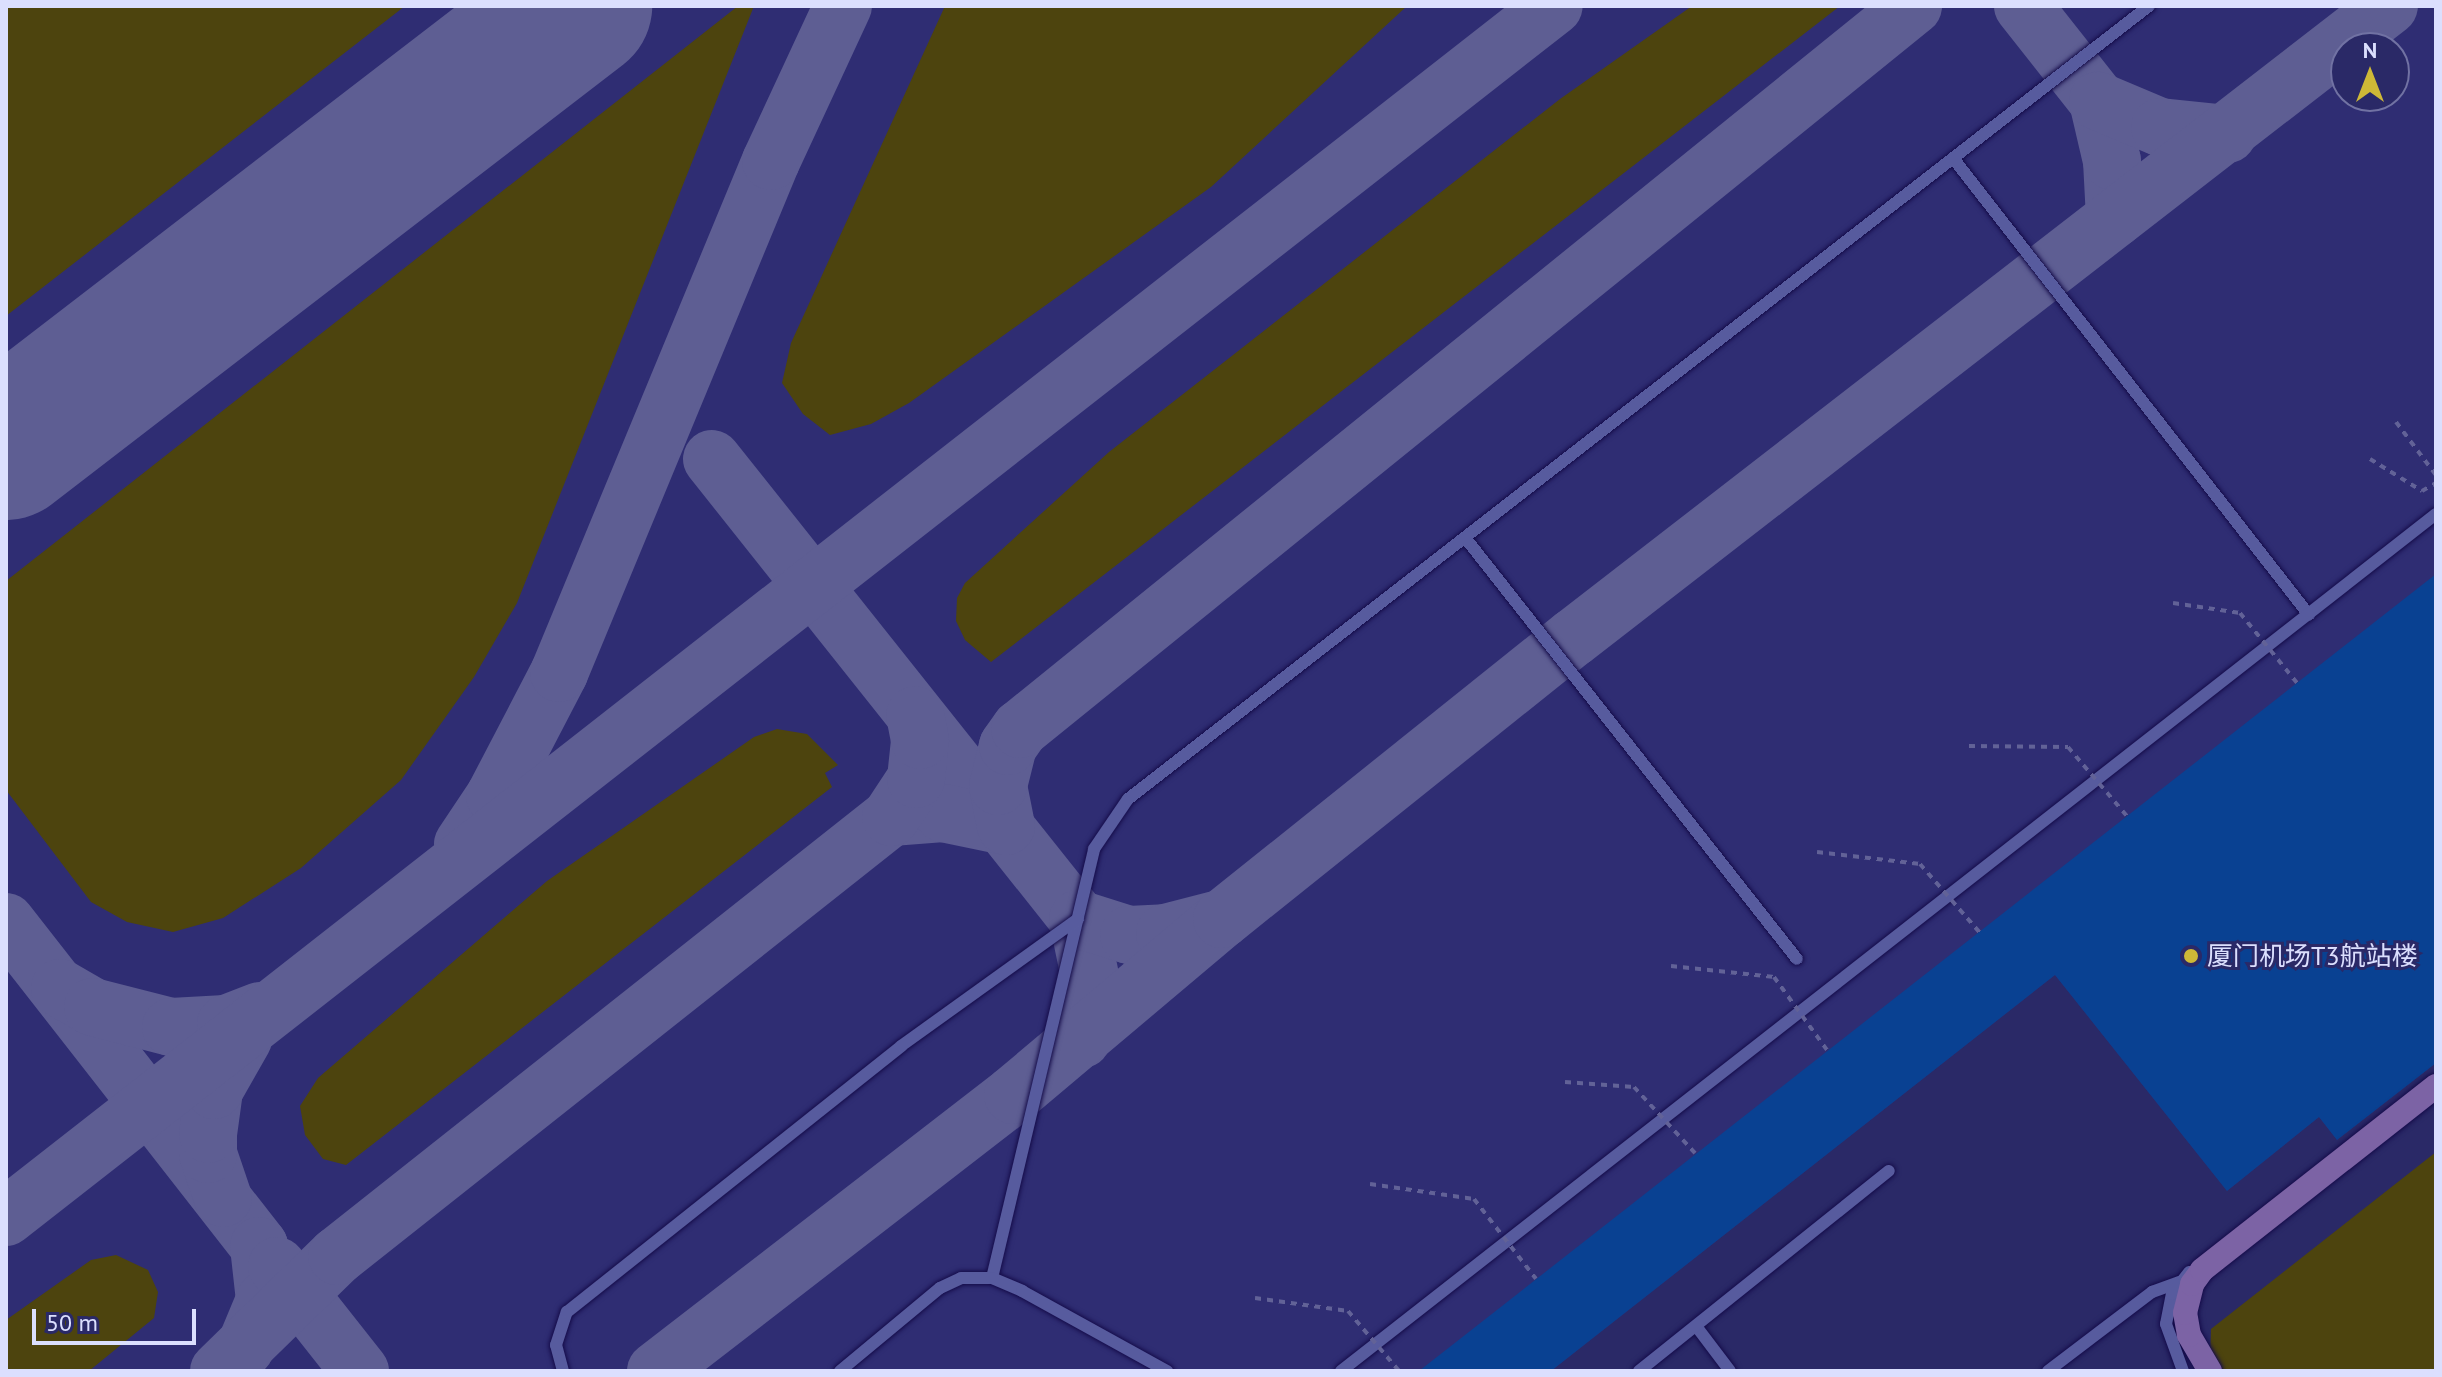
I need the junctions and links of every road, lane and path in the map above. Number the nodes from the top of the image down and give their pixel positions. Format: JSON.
{"nodes":[{"id":1,"x":2149,"y":6,"type":"edge"},
{"id":2,"x":1953,"y":158,"type":"junction"},
{"id":3,"x":2396,"y":422,"type":"dead end"},
{"id":4,"x":2370,"y":459,"type":"dead end"},
{"id":5,"x":2436,"y":475,"type":"edge"},
{"id":6,"x":2436,"y":483,"type":"edge"},
{"id":7,"x":2436,"y":514,"type":"edge"},
{"id":8,"x":1467,"y":540,"type":"junction"},
{"id":9,"x":2173,"y":603,"type":"dead end"},
{"id":10,"x":2309,"y":615,"type":"junction"},
{"id":11,"x":2297,"y":683,"type":"dead end"},
{"id":12,"x":1969,"y":746,"type":"dead end"},
{"id":13,"x":2127,"y":816,"type":"dead end"},
{"id":14,"x":1817,"y":852,"type":"dead end"},
{"id":15,"x":1078,"y":919,"type":"junction"},
{"id":16,"x":1982,"y":935,"type":"dead end"},
{"id":17,"x":1797,"y":959,"type":"dead end"},
{"id":18,"x":1671,"y":966,"type":"dead end"},
{"id":19,"x":1827,"y":1050,"type":"dead end"},
{"id":20,"x":2436,"y":1076,"type":"edge"},
{"id":21,"x":1565,"y":1082,"type":"dead end"},
{"id":22,"x":2436,"y":1086,"type":"edge"},
{"id":23,"x":1695,"y":1153,"type":"dead end"},
{"id":24,"x":1889,"y":1171,"type":"dead end"},
{"id":25,"x":1370,"y":1184,"type":"dead end"},
{"id":26,"x":992,"y":1278,"type":"junction"},
{"id":27,"x":1536,"y":1279,"type":"dead end"},
{"id":28,"x":2180,"y":1282,"type":"junction"},
{"id":29,"x":1255,"y":1298,"type":"dead end"},
{"id":30,"x":1696,"y":1326,"type":"junction"},
{"id":31,"x":563,"y":1371,"type":"edge"},
{"id":32,"x":840,"y":1371,"type":"edge"},
{"id":33,"x":1167,"y":1371,"type":"edge"},
{"id":34,"x":1341,"y":1371,"type":"edge"},
{"id":35,"x":1399,"y":1371,"type":"edge"},
{"id":36,"x":1639,"y":1371,"type":"edge"},
{"id":37,"x":1730,"y":1371,"type":"edge"},
{"id":38,"x":2048,"y":1371,"type":"edge"},
{"id":39,"x":2183,"y":1371,"type":"edge"},
{"id":40,"x":2210,"y":1371,"type":"edge"}],
"edges":[{"from":1,"to":2,"type":"lane"},
{"from":2,"to":8,"type":"lane"},
{"from":2,"to":10,"type":"lane"},
{"from":3,"to":5,"type":"path"},
{"from":4,"to":6,"type":"path"},
{"from":7,"to":10,"type":"lane"},
{"from":8,"to":15,"type":"lane"},
{"from":8,"to":17,"type":"lane"},
{"from":9,"to":11,"type":"path","bridge":true},
{"from":10,"to":34,"type":"lane"},
{"from":12,"to":13,"type":"path","bridge":true},
{"from":14,"to":16,"type":"path","bridge":true},
{"from":15,"to":26,"type":"lane"},
{"from":15,"to":31,"type":"lane"},
{"from":18,"to":19,"type":"path","bridge":true},
{"from":20,"to":28,"type":"lane"},
{"from":21,"to":23,"type":"path","bridge":true},
{"from":22,"to":40,"type":"main road"},
{"from":24,"to":30,"type":"lane"},
{"from":25,"to":27,"type":"path","bridge":true},
{"from":26,"to":32,"type":"lane"},
{"from":26,"to":33,"type":"lane"},
{"from":28,"to":38,"type":"lane"},
{"from":28,"to":39,"type":"lane"},
{"from":29,"to":35,"type":"path","bridge":true},
{"from":30,"to":36,"type":"lane"},
{"from":30,"to":37,"type":"lane"}]}
